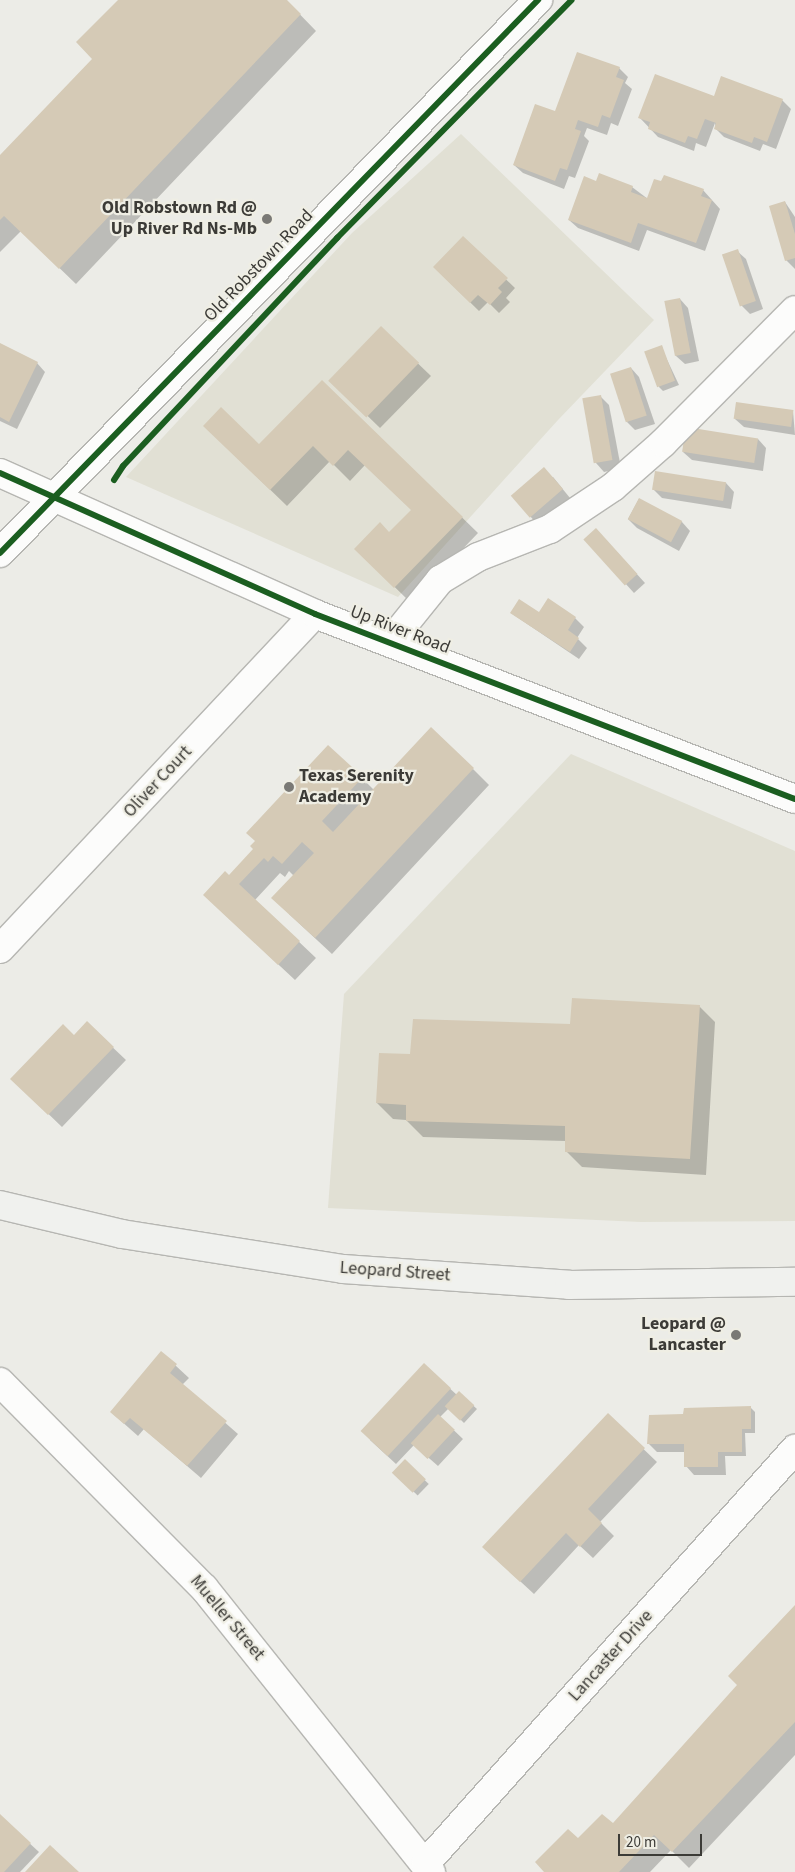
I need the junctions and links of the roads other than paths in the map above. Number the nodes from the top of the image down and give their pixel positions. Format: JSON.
{"nodes":[{"id":1,"x":538,"y":0,"type":"edge"},
{"id":2,"x":795,"y":310,"type":"edge"},
{"id":3,"x":0,"y":473,"type":"edge"},
{"id":4,"x":54,"y":498,"type":"junction"},
{"id":5,"x":0,"y":553,"type":"edge"},
{"id":6,"x":315,"y":614,"type":"junction"},
{"id":7,"x":390,"y":642,"type":"junction"},
{"id":8,"x":795,"y":799,"type":"edge"},
{"id":9,"x":0,"y":949,"type":"edge"},
{"id":10,"x":0,"y":1205,"type":"edge"},
{"id":11,"x":795,"y":1282,"type":"edge"},
{"id":12,"x":0,"y":1382,"type":"edge"},
{"id":13,"x":795,"y":1449,"type":"edge"},
{"id":14,"x":429,"y":1867,"type":"edge"}],
"edges":[{"from":1,"to":4,"type":"street","name":"Old Robstown Road"},
{"from":2,"to":7,"type":"street"},
{"from":3,"to":4,"type":"street","name":"Up River Road"},
{"from":4,"to":5,"type":"street","name":"Old Robstown Road"},
{"from":4,"to":6,"type":"street","name":"Up River Road"},
{"from":6,"to":7,"type":"street","name":"Up River Road"},
{"from":6,"to":9,"type":"street","name":"Oliver Court"},
{"from":7,"to":8,"type":"street","name":"Up River Road"},
{"from":10,"to":11,"type":"main road","name":"Leopard Street"},
{"from":12,"to":14,"type":"street","name":"Mueller Street"},
{"from":13,"to":14,"type":"street","name":"Lancaster Drive"}]}
